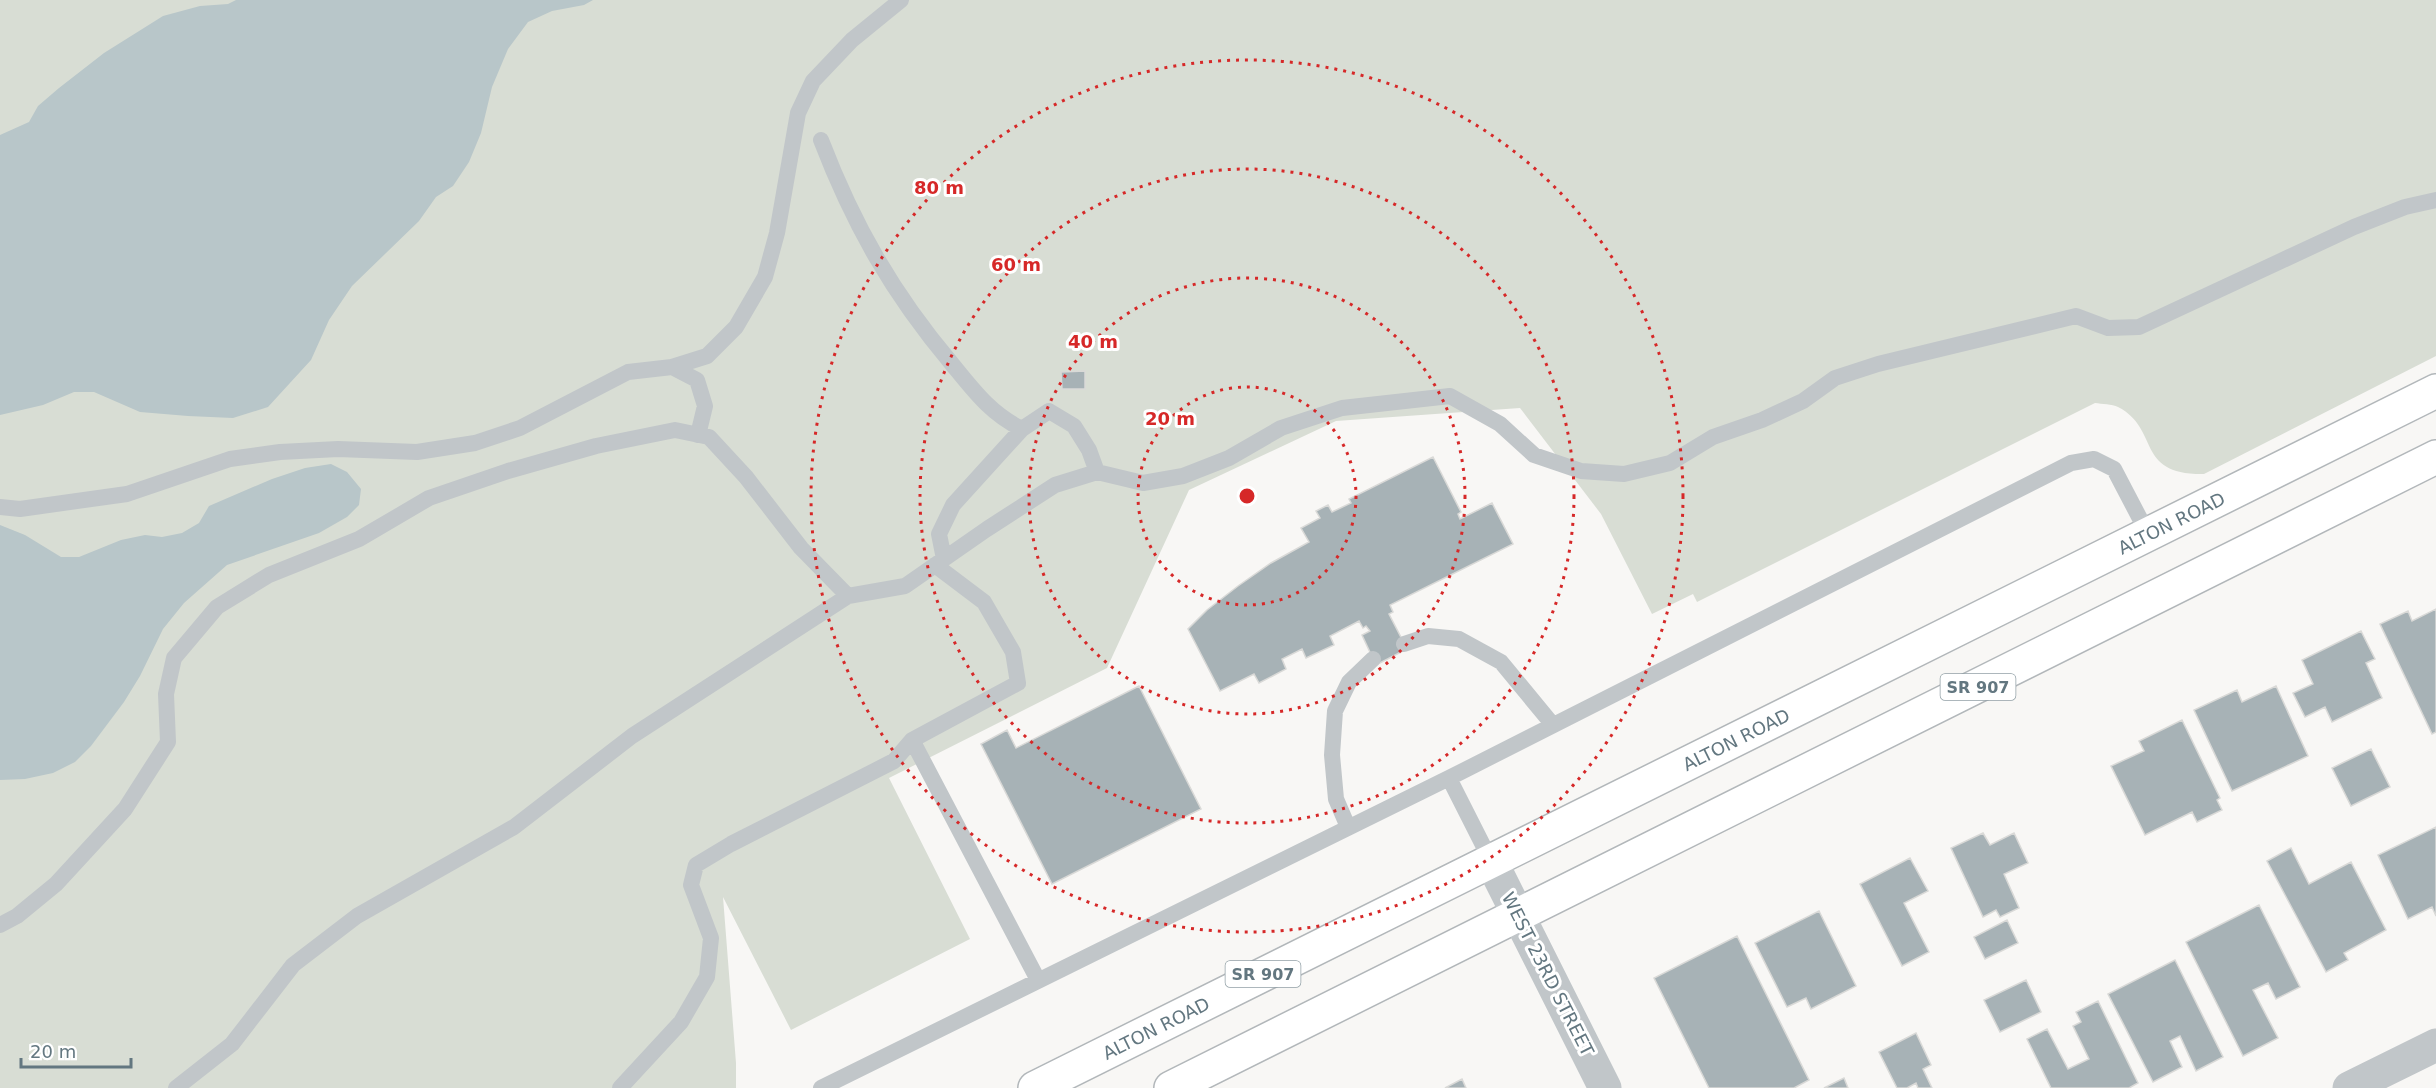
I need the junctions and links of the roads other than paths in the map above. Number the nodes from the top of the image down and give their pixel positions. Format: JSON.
{"nodes":[{"id":1,"x":901,"y":0,"type":"edge"},
{"id":2,"x":821,"y":140,"type":"dead end"},
{"id":3,"x":2436,"y":200,"type":"edge"},
{"id":4,"x":672,"y":368,"type":"junction"},
{"id":5,"x":2436,"y":391,"type":"edge"},
{"id":6,"x":1022,"y":429,"type":"junction"},
{"id":7,"x":698,"y":435,"type":"junction"},
{"id":8,"x":2436,"y":457,"type":"edge"},
{"id":9,"x":1097,"y":472,"type":"junction"},
{"id":10,"x":0,"y":507,"type":"edge"},
{"id":11,"x":2148,"y":534,"type":"junction"},
{"id":12,"x":940,"y":562,"type":"junction"},
{"id":13,"x":849,"y":596,"type":"junction"},
{"id":14,"x":1404,"y":644,"type":"dead end"},
{"id":15,"x":1373,"y":659,"type":"dead end"},
{"id":16,"x":1552,"y":725,"type":"junction"},
{"id":17,"x":912,"y":740,"type":"junction"},
{"id":18,"x":1449,"y":777,"type":"junction"},
{"id":19,"x":1348,"y":827,"type":"junction"},
{"id":20,"x":1491,"y":861,"type":"junction"},
{"id":21,"x":1519,"y":916,"type":"junction"},
{"id":22,"x":0,"y":925,"type":"edge"},
{"id":23,"x":1038,"y":980,"type":"junction"},
{"id":24,"x":2436,"y":1045,"type":"edge"},
{"id":25,"x":176,"y":1088,"type":"edge"},
{"id":26,"x":620,"y":1088,"type":"edge"},
{"id":27,"x":821,"y":1088,"type":"edge"},
{"id":28,"x":1035,"y":1088,"type":"edge"},
{"id":29,"x":1171,"y":1088,"type":"edge"},
{"id":30,"x":1605,"y":1088,"type":"edge"},
{"id":31,"x":2349,"y":1088,"type":"edge"}],
"edges":[{"from":1,"to":4,"type":"lane"},
{"from":2,"to":6,"type":"lane"},
{"from":3,"to":9,"type":"lane"},
{"from":4,"to":7,"type":"lane"},
{"from":4,"to":10,"type":"lane"},
{"from":5,"to":11,"type":"highway","name":"ALTON ROAD","number":"SR 907"},
{"from":6,"to":9,"type":"lane"},
{"from":6,"to":12,"type":"lane"},
{"from":7,"to":13,"type":"lane"},
{"from":7,"to":22,"type":"lane"},
{"from":8,"to":21,"type":"highway","number":"SR 907"},
{"from":9,"to":12,"type":"lane"},
{"from":11,"to":16,"type":"lane"},
{"from":11,"to":20,"type":"highway","name":"ALTON ROAD","number":"SR 907"},
{"from":12,"to":13,"type":"lane"},
{"from":12,"to":17,"type":"lane"},
{"from":13,"to":25,"type":"lane"},
{"from":14,"to":16,"type":"lane"},
{"from":15,"to":19,"type":"lane"},
{"from":16,"to":18,"type":"lane"},
{"from":17,"to":23,"type":"lane"},
{"from":17,"to":26,"type":"lane"},
{"from":18,"to":19,"type":"lane"},
{"from":18,"to":20,"type":"lane"},
{"from":19,"to":23,"type":"lane"},
{"from":20,"to":21,"type":"street","name":"WEST 23RD STREET"},
{"from":20,"to":28,"type":"highway","name":"ALTON ROAD","number":"SR 907"},
{"from":21,"to":29,"type":"highway","number":"SR 907"},
{"from":21,"to":30,"type":"street","name":"WEST 23RD STREET"},
{"from":23,"to":27,"type":"lane"},
{"from":24,"to":31,"type":"street"}]}
